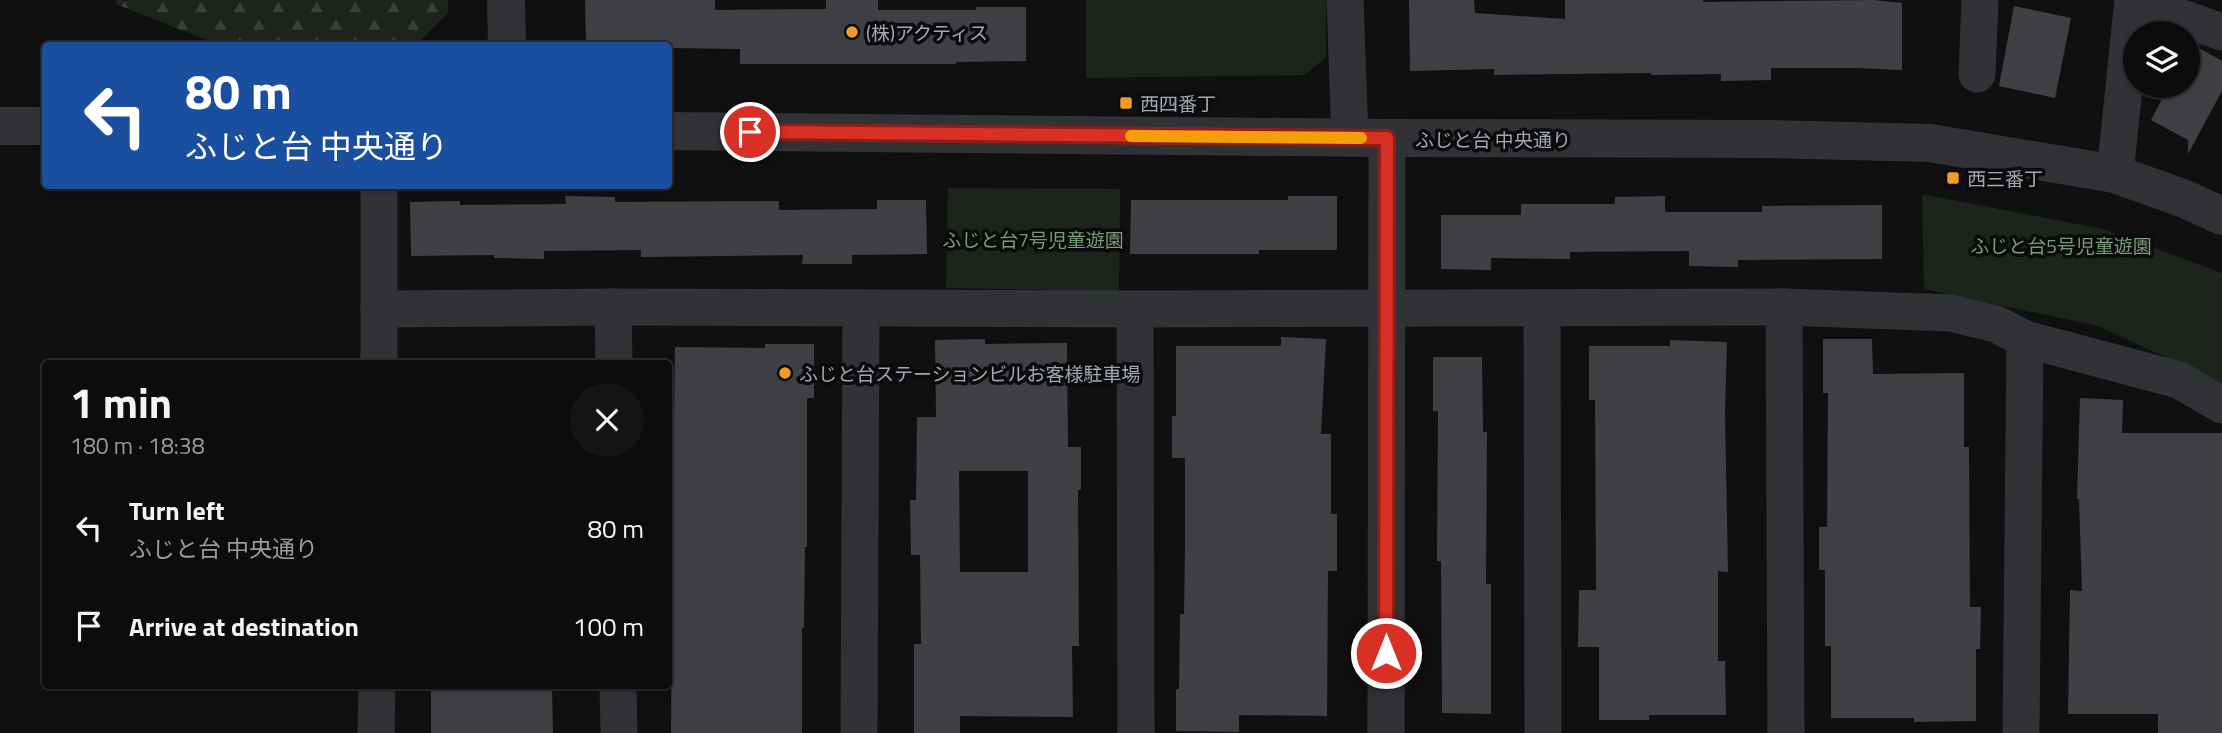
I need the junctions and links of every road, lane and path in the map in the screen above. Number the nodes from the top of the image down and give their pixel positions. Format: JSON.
{"nodes":[{"id":1,"x":506,"y":0,"type":"edge"},
{"id":2,"x":1345,"y":0,"type":"edge"},
{"id":3,"x":1980,"y":0,"type":"edge"},
{"id":4,"x":2133,"y":0,"type":"edge"},
{"id":5,"x":2222,"y":33,"type":"edge"},
{"id":6,"x":507,"y":42,"type":"edge"},
{"id":7,"x":1977,"y":74,"type":"dead end"},
{"id":8,"x":0,"y":126,"type":"edge"},
{"id":9,"x":42,"y":126,"type":"edge"},
{"id":10,"x":672,"y":131,"type":"edge"},
{"id":11,"x":1368,"y":138,"type":"junction"},
{"id":12,"x":2115,"y":174,"type":"junction"},
{"id":13,"x":379,"y":189,"type":"edge"},
{"id":14,"x":2222,"y":216,"type":"edge"},
{"id":15,"x":613,"y":307,"type":"junction"},
{"id":16,"x":1388,"y":307,"type":"junction"},
{"id":17,"x":1784,"y":307,"type":"junction"},
{"id":18,"x":861,"y":308,"type":"junction"},
{"id":19,"x":379,"y":309,"type":"junction"},
{"id":20,"x":1135,"y":309,"type":"junction"},
{"id":21,"x":1542,"y":309,"type":"junction"},
{"id":22,"x":2025,"y":339,"type":"junction"},
{"id":23,"x":379,"y":360,"type":"edge"},
{"id":24,"x":614,"y":360,"type":"edge"},
{"id":25,"x":2222,"y":405,"type":"edge"},
{"id":26,"x":377,"y":689,"type":"edge"},
{"id":27,"x":618,"y":689,"type":"edge"},
{"id":28,"x":376,"y":733,"type":"edge"},
{"id":29,"x":618,"y":733,"type":"edge"},
{"id":30,"x":859,"y":733,"type":"edge"},
{"id":31,"x":1136,"y":733,"type":"edge"},
{"id":32,"x":1386,"y":733,"type":"edge"},
{"id":33,"x":1543,"y":733,"type":"edge"},
{"id":34,"x":1786,"y":733,"type":"edge"},
{"id":35,"x":2021,"y":733,"type":"edge"}],
"edges":[{"from":1,"to":6,"type":"street"},
{"from":2,"to":11,"type":"street"},
{"from":3,"to":7,"type":"street"},
{"from":4,"to":5,"type":"street"},
{"from":4,"to":12,"type":"street"},
{"from":8,"to":9,"type":"street"},
{"from":10,"to":11,"type":"street","name":"ふじと台 中央通り"},
{"from":11,"to":12,"type":"street","name":"ふじと台 中央通り"},
{"from":11,"to":16,"type":"street"},
{"from":12,"to":14,"type":"street","name":"ふじと台 中央通り"},
{"from":13,"to":19,"type":"street"},
{"from":15,"to":18,"type":"street"},
{"from":15,"to":19,"type":"street"},
{"from":15,"to":24,"type":"street"},
{"from":16,"to":20,"type":"street"},
{"from":16,"to":21,"type":"street"},
{"from":16,"to":32,"type":"street"},
{"from":17,"to":21,"type":"street"},
{"from":17,"to":22,"type":"street"},
{"from":17,"to":34,"type":"street"},
{"from":18,"to":20,"type":"street"},
{"from":18,"to":30,"type":"street"},
{"from":19,"to":23,"type":"street"},
{"from":20,"to":31,"type":"street"},
{"from":21,"to":33,"type":"street"},
{"from":22,"to":25,"type":"street"},
{"from":22,"to":35,"type":"street"},
{"from":26,"to":28,"type":"street"},
{"from":27,"to":29,"type":"street"}]}
